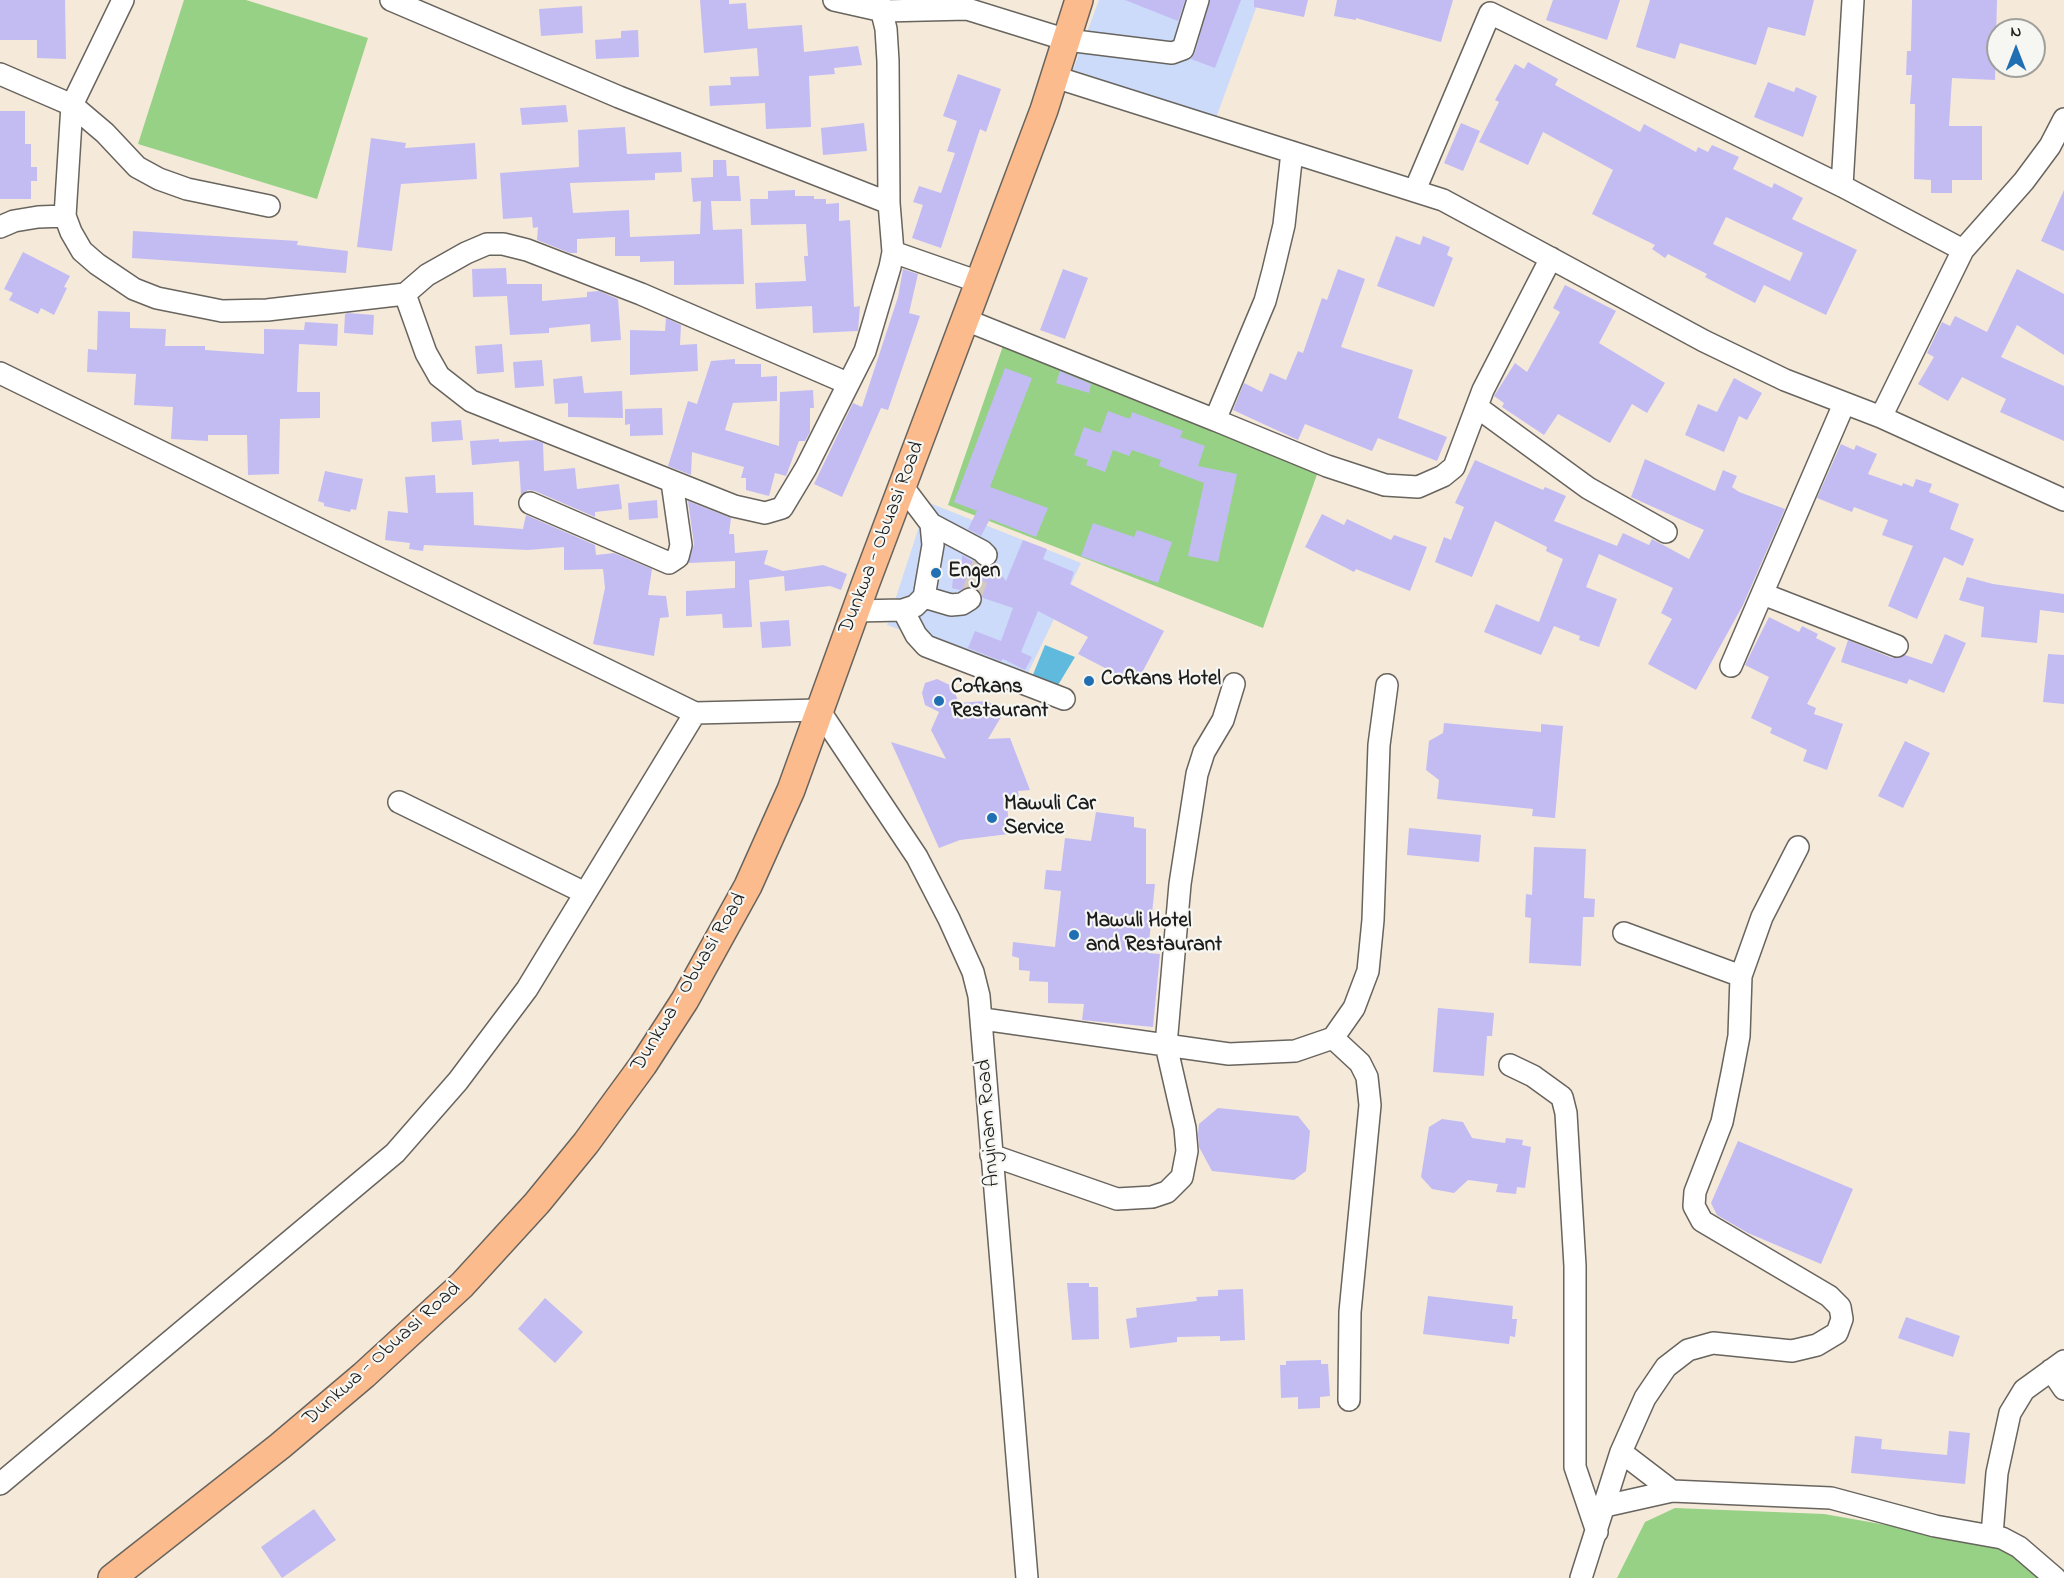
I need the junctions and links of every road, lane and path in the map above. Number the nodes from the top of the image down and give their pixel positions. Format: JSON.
{"nodes":[{"id":1,"x":123,"y":0,"type":"edge"},
{"id":2,"x":391,"y":0,"type":"edge"},
{"id":3,"x":834,"y":0,"type":"edge"},
{"id":4,"x":1079,"y":0,"type":"edge"},
{"id":5,"x":1198,"y":0,"type":"edge"},
{"id":6,"x":1853,"y":0,"type":"edge"},
{"id":7,"x":881,"y":5,"type":"edge"},
{"id":8,"x":1493,"y":7,"type":"edge"},
{"id":9,"x":1067,"y":40,"type":"junction"},
{"id":10,"x":0,"y":74,"type":"edge"},
{"id":11,"x":1055,"y":77,"type":"junction"},
{"id":12,"x":72,"y":105,"type":"junction"},
{"id":13,"x":2064,"y":120,"type":"edge"},
{"id":14,"x":1292,"y":152,"type":"junction"},
{"id":15,"x":1842,"y":186,"type":"junction"},
{"id":16,"x":1415,"y":190,"type":"junction"},
{"id":17,"x":889,"y":203,"type":"junction"},
{"id":18,"x":268,"y":206,"type":"dead end"},
{"id":19,"x":64,"y":216,"type":"junction"},
{"id":20,"x":0,"y":227,"type":"edge"},
{"id":21,"x":1963,"y":250,"type":"junction"},
{"id":22,"x":893,"y":252,"type":"junction"},
{"id":23,"x":1551,"y":258,"type":"junction"},
{"id":24,"x":979,"y":282,"type":"junction"},
{"id":25,"x":405,"y":294,"type":"junction"},
{"id":26,"x":966,"y":320,"type":"junction"},
{"id":27,"x":0,"y":373,"type":"edge"},
{"id":28,"x":847,"y":383,"type":"junction"},
{"id":29,"x":1844,"y":404,"type":"junction"},
{"id":30,"x":1477,"y":407,"type":"junction"},
{"id":31,"x":1881,"y":417,"type":"junction"},
{"id":32,"x":1215,"y":420,"type":"junction"},
{"id":33,"x":672,"y":482,"type":"junction"},
{"id":34,"x":903,"y":487,"type":"junction"},
{"id":35,"x":2064,"y":500,"type":"edge"},
{"id":36,"x":530,"y":503,"type":"dead end"},
{"id":37,"x":931,"y":524,"type":"junction"},
{"id":38,"x":1666,"y":532,"type":"dead end"},
{"id":39,"x":986,"y":555,"type":"dead end"},
{"id":40,"x":1763,"y":594,"type":"junction"},
{"id":41,"x":924,"y":597,"type":"junction"},
{"id":42,"x":970,"y":598,"type":"dead end"},
{"id":43,"x":903,"y":610,"type":"junction"},
{"id":44,"x":855,"y":611,"type":"junction"},
{"id":45,"x":1897,"y":646,"type":"dead end"},
{"id":46,"x":1731,"y":666,"type":"dead end"},
{"id":47,"x":1234,"y":684,"type":"dead end"},
{"id":48,"x":1387,"y":685,"type":"dead end"},
{"id":49,"x":1065,"y":699,"type":"dead end"},
{"id":50,"x":819,"y":711,"type":"junction"},
{"id":51,"x":695,"y":713,"type":"junction"},
{"id":52,"x":399,"y":802,"type":"dead end"},
{"id":53,"x":1798,"y":847,"type":"dead end"},
{"id":54,"x":585,"y":893,"type":"junction"},
{"id":55,"x":1624,"y":933,"type":"dead end"},
{"id":56,"x":1741,"y":976,"type":"junction"},
{"id":57,"x":983,"y":1019,"type":"junction"},
{"id":58,"x":1333,"y":1038,"type":"junction"},
{"id":59,"x":1166,"y":1045,"type":"junction"},
{"id":60,"x":1510,"y":1065,"type":"dead end"},
{"id":61,"x":991,"y":1155,"type":"junction"},
{"id":62,"x":2058,"y":1366,"type":"edge"},
{"id":63,"x":2064,"y":1389,"type":"edge"},
{"id":64,"x":1349,"y":1400,"type":"dead end"},
{"id":65,"x":1621,"y":1452,"type":"junction"},
{"id":66,"x":0,"y":1484,"type":"edge"},
{"id":67,"x":1672,"y":1491,"type":"junction"},
{"id":68,"x":1605,"y":1506,"type":"junction"},
{"id":69,"x":1597,"y":1533,"type":"junction"},
{"id":70,"x":1992,"y":1535,"type":"junction"},
{"id":71,"x":112,"y":1578,"type":"edge"},
{"id":72,"x":1027,"y":1578,"type":"edge"},
{"id":73,"x":1581,"y":1578,"type":"edge"},
{"id":74,"x":2055,"y":1578,"type":"edge"}],
"edges":[{"from":1,"to":12,"type":"street"},
{"from":2,"to":17,"type":"street"},
{"from":3,"to":7,"type":"street"},
{"from":4,"to":9,"type":"main road","name":"Dunkwa - Obuasi Road"},
{"from":5,"to":9,"type":"street"},
{"from":6,"to":15,"type":"street"},
{"from":7,"to":9,"type":"street"},
{"from":7,"to":17,"type":"street"},
{"from":8,"to":15,"type":"street"},
{"from":8,"to":16,"type":"street"},
{"from":9,"to":11,"type":"main road","name":"Dunkwa - Obuasi Road"},
{"from":10,"to":12,"type":"street"},
{"from":11,"to":14,"type":"street"},
{"from":11,"to":24,"type":"main road","name":"Dunkwa - Obuasi Road"},
{"from":12,"to":18,"type":"street"},
{"from":12,"to":19,"type":"street"},
{"from":13,"to":21,"type":"street"},
{"from":14,"to":16,"type":"street"},
{"from":14,"to":32,"type":"street"},
{"from":15,"to":21,"type":"street"},
{"from":16,"to":23,"type":"street"},
{"from":17,"to":22,"type":"street"},
{"from":19,"to":20,"type":"street"},
{"from":19,"to":25,"type":"street"},
{"from":21,"to":31,"type":"street"},
{"from":22,"to":24,"type":"street"},
{"from":22,"to":28,"type":"street"},
{"from":23,"to":29,"type":"street"},
{"from":23,"to":30,"type":"street"},
{"from":24,"to":26,"type":"main road","name":"Dunkwa - Obuasi Road"},
{"from":25,"to":28,"type":"street"},
{"from":25,"to":33,"type":"street"},
{"from":26,"to":32,"type":"street"},
{"from":26,"to":34,"type":"main road","name":"Dunkwa - Obuasi Road"},
{"from":27,"to":51,"type":"street"},
{"from":28,"to":33,"type":"street"},
{"from":29,"to":31,"type":"street"},
{"from":29,"to":40,"type":"street"},
{"from":30,"to":32,"type":"street"},
{"from":30,"to":38,"type":"street"},
{"from":31,"to":35,"type":"street"},
{"from":33,"to":36,"type":"street"},
{"from":34,"to":37,"type":"street"},
{"from":34,"to":44,"type":"main road","name":"Dunkwa - Obuasi Road"},
{"from":37,"to":39,"type":"street"},
{"from":37,"to":41,"type":"street"},
{"from":40,"to":45,"type":"street"},
{"from":40,"to":46,"type":"street"},
{"from":41,"to":42,"type":"street"},
{"from":41,"to":43,"type":"street"},
{"from":43,"to":44,"type":"street"},
{"from":43,"to":49,"type":"street"},
{"from":44,"to":50,"type":"main road","name":"Dunkwa - Obuasi Road"},
{"from":47,"to":59,"type":"street"},
{"from":48,"to":58,"type":"street"},
{"from":50,"to":51,"type":"street"},
{"from":50,"to":57,"type":"street","name":"Anyinam Road"},
{"from":50,"to":71,"type":"main road","name":"Dunkwa - Obuasi Road"},
{"from":51,"to":54,"type":"street"},
{"from":52,"to":54,"type":"street"},
{"from":53,"to":56,"type":"street"},
{"from":54,"to":66,"type":"street"},
{"from":55,"to":56,"type":"street"},
{"from":56,"to":65,"type":"street"},
{"from":57,"to":59,"type":"street"},
{"from":57,"to":61,"type":"street","name":"Anyinam Road"},
{"from":58,"to":59,"type":"street"},
{"from":58,"to":64,"type":"street"},
{"from":59,"to":61,"type":"street"},
{"from":60,"to":69,"type":"street"},
{"from":61,"to":72,"type":"street","name":"Anyinam Road"},
{"from":62,"to":63,"type":"street"},
{"from":62,"to":70,"type":"street"},
{"from":65,"to":67,"type":"street"},
{"from":65,"to":68,"type":"street"},
{"from":67,"to":68,"type":"street"},
{"from":67,"to":70,"type":"street"},
{"from":68,"to":69,"type":"street"},
{"from":69,"to":73,"type":"street"},
{"from":70,"to":74,"type":"street"}]}
